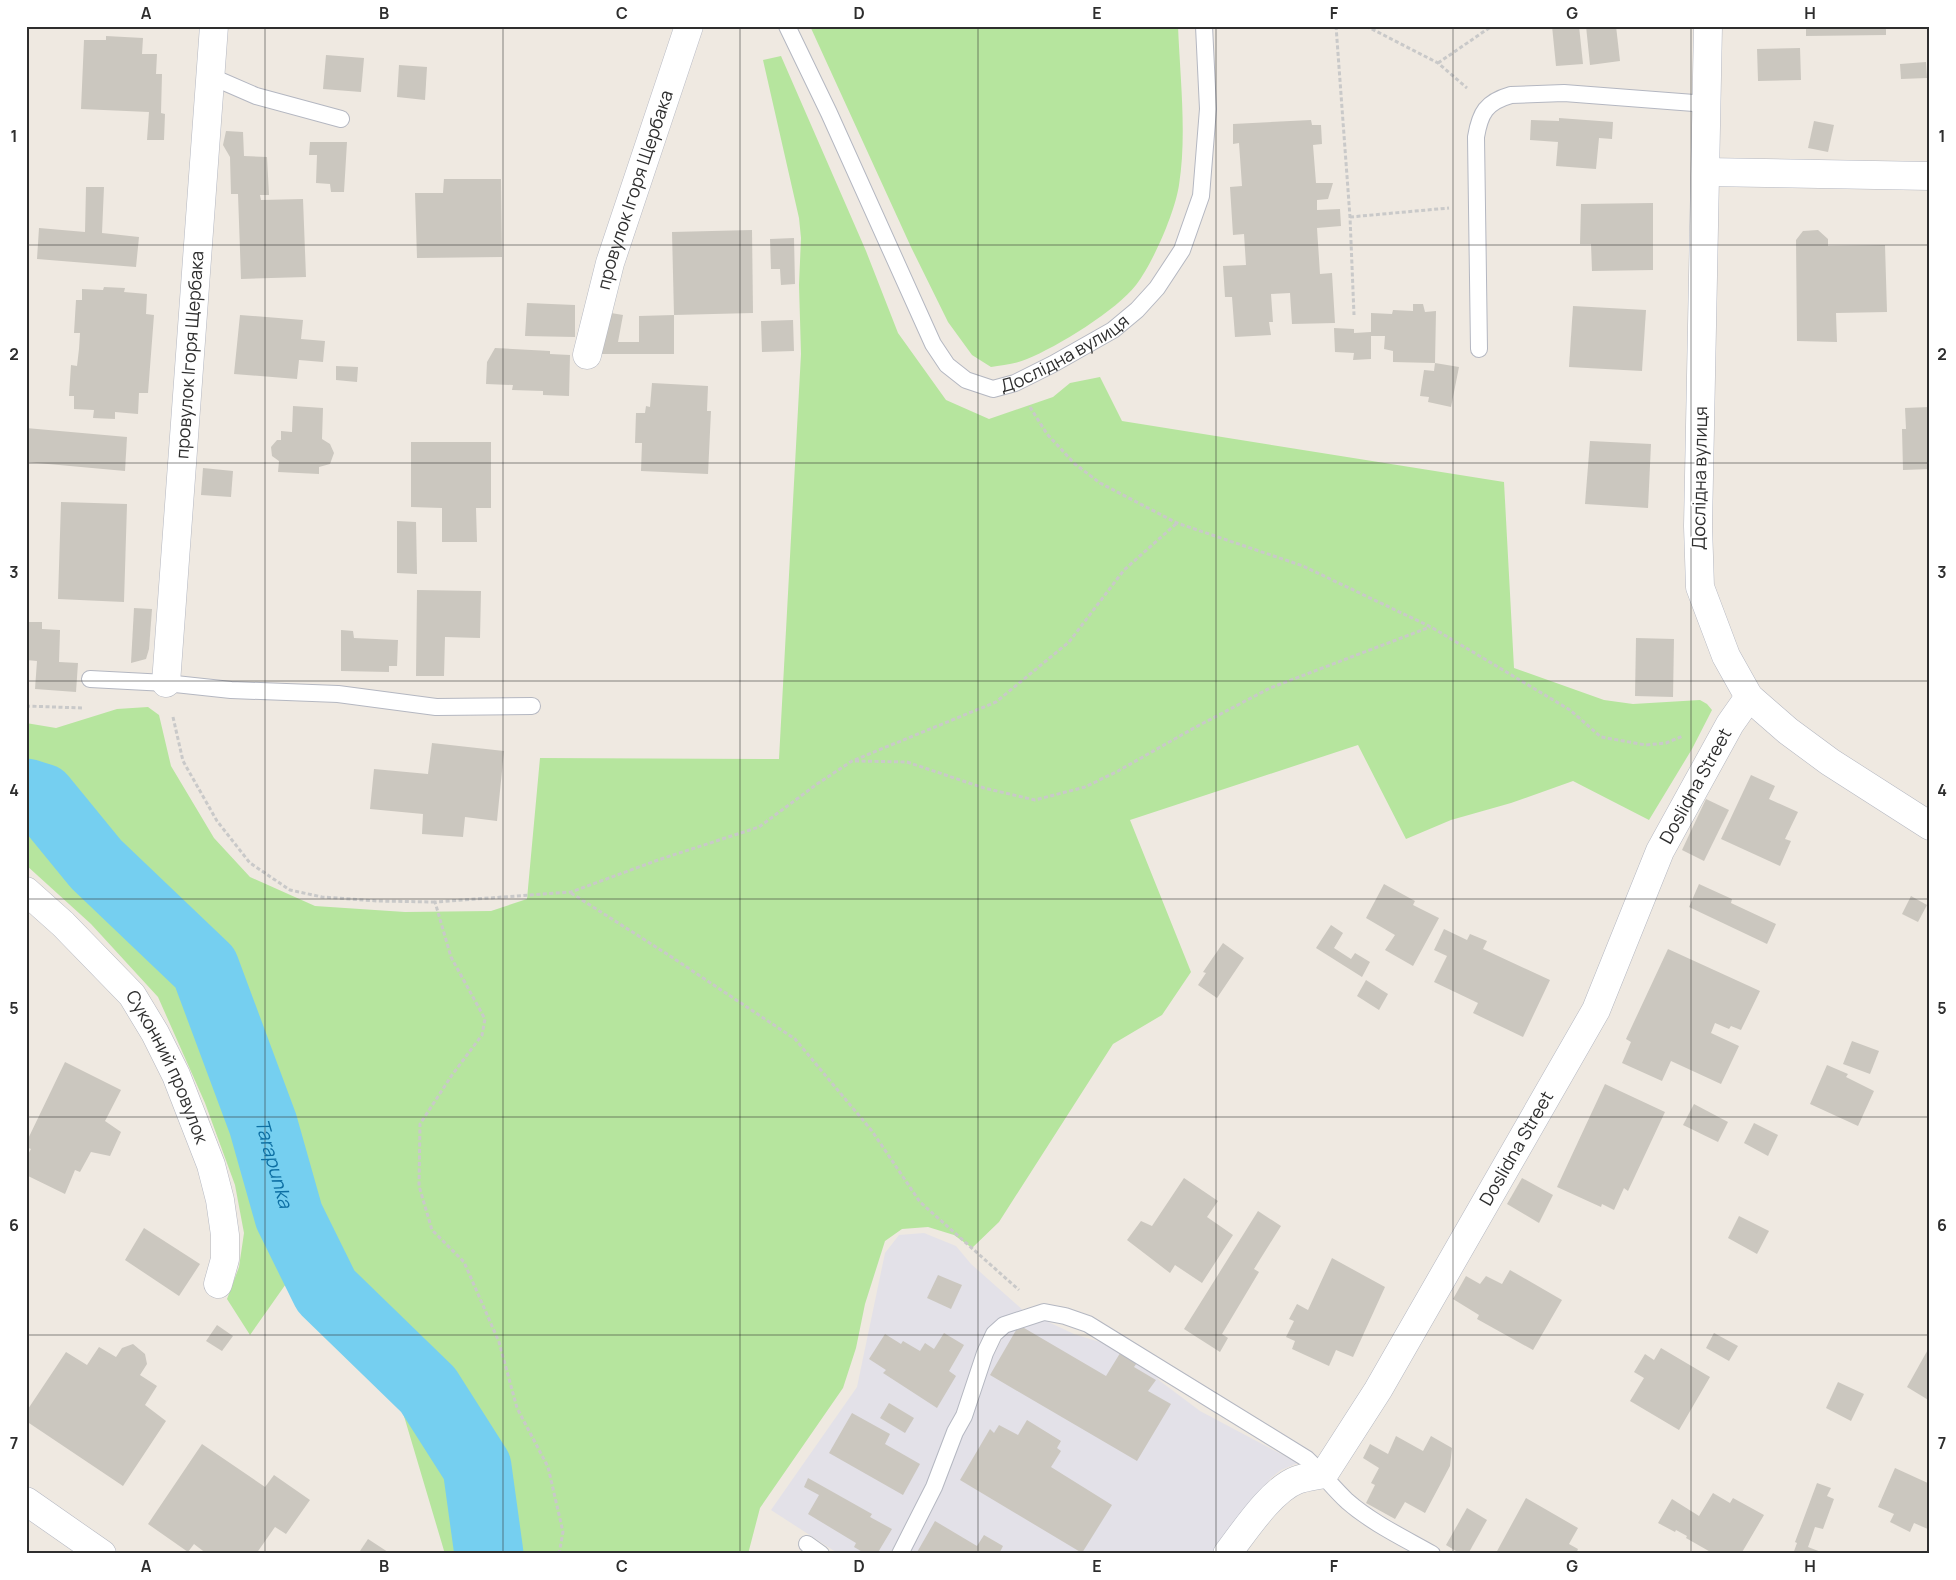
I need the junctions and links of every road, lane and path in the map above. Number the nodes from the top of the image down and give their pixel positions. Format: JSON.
{"nodes":[{"id":1,"x":214,"y":26,"type":"edge"},
{"id":2,"x":689,"y":26,"type":"edge"},
{"id":3,"x":787,"y":26,"type":"edge"},
{"id":4,"x":1204,"y":26,"type":"edge"},
{"id":5,"x":1336,"y":26,"type":"edge"},
{"id":6,"x":1366,"y":26,"type":"edge"},
{"id":7,"x":1492,"y":26,"type":"edge"},
{"id":8,"x":1708,"y":26,"type":"edge"},
{"id":9,"x":1438,"y":63,"type":"junction"},
{"id":10,"x":210,"y":76,"type":"junction"},
{"id":11,"x":1707,"y":104,"type":"junction"},
{"id":12,"x":1488,"y":106,"type":"junction"},
{"id":13,"x":340,"y":119,"type":"dead end"},
{"id":14,"x":1706,"y":172,"type":"junction"},
{"id":15,"x":1930,"y":176,"type":"edge"},
{"id":16,"x":1477,"y":205,"type":"junction"},
{"id":17,"x":1350,"y":216,"type":"junction"},
{"id":18,"x":1354,"y":315,"type":"dead end"},
{"id":19,"x":1479,"y":349,"type":"dead end"},
{"id":20,"x":587,"y":355,"type":"dead end"},
{"id":21,"x":1015,"y":383,"type":"junction"},
{"id":22,"x":1178,"y":523,"type":"junction"},
{"id":23,"x":1431,"y":627,"type":"junction"},
{"id":24,"x":90,"y":679,"type":"joint"},
{"id":25,"x":166,"y":683,"type":"junction"},
{"id":26,"x":1749,"y":697,"type":"junction"},
{"id":27,"x":26,"y":706,"type":"edge"},
{"id":28,"x":532,"y":706,"type":"dead end"},
{"id":29,"x":1730,"y":724,"type":"junction"},
{"id":30,"x":852,"y":761,"type":"junction"},
{"id":31,"x":1930,"y":826,"type":"edge"},
{"id":32,"x":26,"y":891,"type":"edge"},
{"id":33,"x":570,"y":892,"type":"junction"},
{"id":34,"x":435,"y":902,"type":"junction"},
{"id":35,"x":218,"y":1284,"type":"dead end"},
{"id":36,"x":1044,"y":1312,"type":"junction"},
{"id":37,"x":1324,"y":1474,"type":"junction"},
{"id":38,"x":26,"y":1501,"type":"edge"},
{"id":39,"x":807,"y":1544,"type":"dead end"},
{"id":40,"x":102,"y":1554,"type":"edge"},
{"id":41,"x":559,"y":1554,"type":"edge"},
{"id":42,"x":821,"y":1554,"type":"edge"},
{"id":43,"x":900,"y":1554,"type":"edge"},
{"id":44,"x":1226,"y":1554,"type":"edge"},
{"id":45,"x":1432,"y":1554,"type":"edge"}],
"edges":[{"from":1,"to":10,"type":"street","name":"провулок Ігоря Щербака"},
{"from":2,"to":20,"type":"street","name":"провулок Ігоря Щербака"},
{"from":3,"to":21,"type":"lane","name":"Дослідна вулиця"},
{"from":4,"to":21,"type":"lane","name":"Дослідна вулиця"},
{"from":5,"to":17,"type":"path"},
{"from":6,"to":9,"type":"path"},
{"from":7,"to":9,"type":"path"},
{"from":8,"to":11,"type":"street","name":"Дослідна вулиця"},
{"from":9,"to":12,"type":"path"},
{"from":10,"to":13,"type":"lane"},
{"from":10,"to":25,"type":"street","name":"провулок Ігоря Щербака"},
{"from":11,"to":12,"type":"lane"},
{"from":11,"to":14,"type":"street","name":"Дослідна вулиця"},
{"from":12,"to":16,"type":"lane"},
{"from":14,"to":15,"type":"street"},
{"from":14,"to":26,"type":"street","name":"Дослідна вулиця"},
{"from":16,"to":17,"type":"path"},
{"from":16,"to":19,"type":"lane"},
{"from":17,"to":18,"type":"path"},
{"from":21,"to":22,"type":"path"},
{"from":22,"to":23,"type":"path"},
{"from":22,"to":30,"type":"path"},
{"from":23,"to":29,"type":"path"},
{"from":23,"to":30,"type":"path"},
{"from":24,"to":25,"type":"lane"},
{"from":24,"to":27,"type":"path"},
{"from":25,"to":28,"type":"lane"},
{"from":25,"to":34,"type":"path"},
{"from":26,"to":29,"type":"street","name":"Doslidna Street"},
{"from":26,"to":31,"type":"street","name":"Дослідна вулиця"},
{"from":29,"to":37,"type":"street","name":"Doslidna Street"},
{"from":30,"to":33,"type":"path"},
{"from":32,"to":35,"type":"street","name":"Суконний провулок"},
{"from":33,"to":34,"type":"path"},
{"from":33,"to":36,"type":"path"},
{"from":34,"to":41,"type":"path"},
{"from":36,"to":37,"type":"lane"},
{"from":36,"to":43,"type":"lane"},
{"from":37,"to":44,"type":"street"},
{"from":37,"to":45,"type":"lane"},
{"from":38,"to":40,"type":"street"},
{"from":39,"to":42,"type":"lane"}]}
